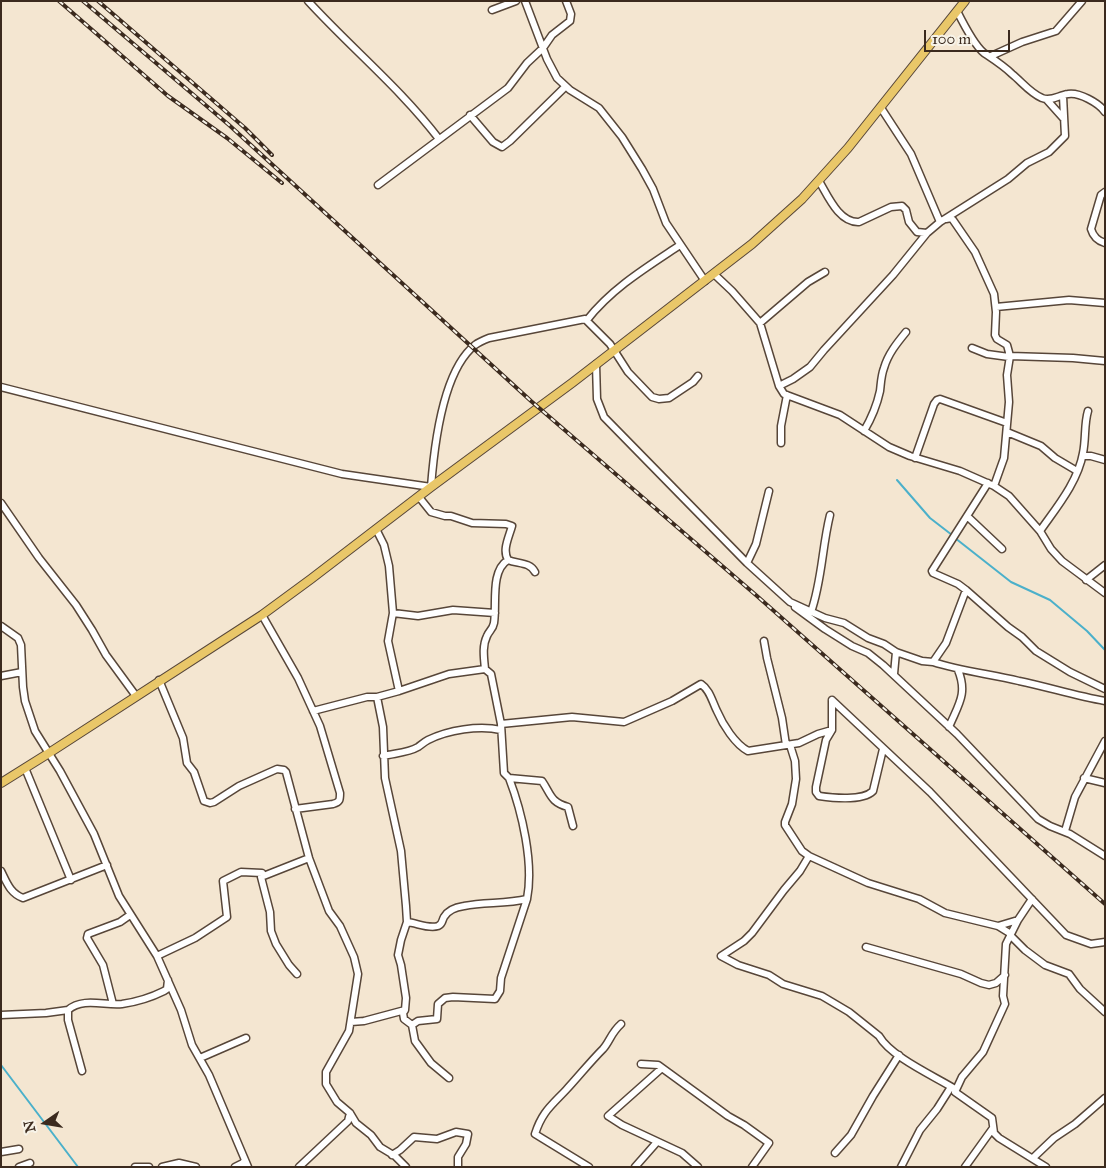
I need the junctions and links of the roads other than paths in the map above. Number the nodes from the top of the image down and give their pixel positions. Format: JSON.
{"nodes":[{"id":1,"x":308,"y":1,"type":"edge"},
{"id":2,"x":516,"y":1,"type":"edge"},
{"id":3,"x":525,"y":1,"type":"edge"},
{"id":4,"x":566,"y":1,"type":"edge"},
{"id":5,"x":965,"y":1,"type":"edge"},
{"id":6,"x":1082,"y":1,"type":"edge"},
{"id":7,"x":492,"y":10,"type":"dead end"},
{"id":8,"x":957,"y":10,"type":"junction"},
{"id":9,"x":543,"y":48,"type":"junction"},
{"id":10,"x":990,"y":56,"type":"junction"},
{"id":11,"x":566,"y":87,"type":"junction"},
{"id":12,"x":1063,"y":96,"type":"junction"},
{"id":13,"x":1048,"y":100,"type":"junction"},
{"id":14,"x":881,"y":108,"type":"junction"},
{"id":15,"x":1105,"y":112,"type":"edge"},
{"id":16,"x":470,"y":116,"type":"junction"},
{"id":17,"x":1064,"y":119,"type":"junction"},
{"id":18,"x":439,"y":139,"type":"junction"},
{"id":19,"x":819,"y":180,"type":"junction"},
{"id":20,"x":378,"y":185,"type":"dead end"},
{"id":21,"x":1105,"y":192,"type":"edge"},
{"id":22,"x":940,"y":222,"type":"junction"},
{"id":23,"x":927,"y":234,"type":"junction"},
{"id":24,"x":1105,"y":243,"type":"edge"},
{"id":25,"x":680,"y":245,"type":"junction"},
{"id":26,"x":825,"y":272,"type":"dead end"},
{"id":27,"x":714,"y":274,"type":"junction"},
{"id":28,"x":705,"y":280,"type":"junction"},
{"id":29,"x":1105,"y":303,"type":"edge"},
{"id":30,"x":996,"y":307,"type":"junction"},
{"id":31,"x":588,"y":320,"type":"junction"},
{"id":32,"x":760,"y":323,"type":"junction"},
{"id":33,"x":906,"y":332,"type":"dead end"},
{"id":34,"x":972,"y":348,"type":"dead end"},
{"id":35,"x":614,"y":349,"type":"junction"},
{"id":36,"x":1010,"y":356,"type":"junction"},
{"id":37,"x":1105,"y":361,"type":"edge"},
{"id":38,"x":596,"y":364,"type":"junction"},
{"id":39,"x":698,"y":376,"type":"dead end"},
{"id":40,"x":779,"y":386,"type":"junction"},
{"id":41,"x":1,"y":387,"type":"edge"},
{"id":42,"x":786,"y":395,"type":"junction"},
{"id":43,"x":1088,"y":411,"type":"dead end"},
{"id":44,"x":1007,"y":422,"type":"junction"},
{"id":45,"x":864,"y":431,"type":"junction"},
{"id":46,"x":1006,"y":432,"type":"junction"},
{"id":47,"x":781,"y":443,"type":"dead end"},
{"id":48,"x":1083,"y":456,"type":"junction"},
{"id":49,"x":915,"y":458,"type":"junction"},
{"id":50,"x":1105,"y":460,"type":"edge"},
{"id":51,"x":1078,"y":471,"type":"junction"},
{"id":52,"x":991,"y":484,"type":"junction"},
{"id":53,"x":431,"y":488,"type":"junction"},
{"id":54,"x":769,"y":491,"type":"dead end"},
{"id":55,"x":419,"y":497,"type":"junction"},
{"id":56,"x":1,"y":502,"type":"edge"},
{"id":57,"x":830,"y":516,"type":"dead end"},
{"id":58,"x":967,"y":516,"type":"junction"},
{"id":59,"x":376,"y":529,"type":"junction"},
{"id":60,"x":1040,"y":531,"type":"junction"},
{"id":61,"x":1002,"y":548,"type":"dead end"},
{"id":62,"x":508,"y":560,"type":"junction"},
{"id":63,"x":747,"y":563,"type":"junction"},
{"id":64,"x":1105,"y":565,"type":"edge"},
{"id":65,"x":535,"y":572,"type":"dead end"},
{"id":66,"x":1086,"y":580,"type":"junction"},
{"id":67,"x":966,"y":590,"type":"junction"},
{"id":68,"x":1105,"y":593,"type":"edge"},
{"id":69,"x":790,"y":602,"type":"junction"},
{"id":70,"x":811,"y":612,"type":"junction"},
{"id":71,"x":393,"y":613,"type":"junction"},
{"id":72,"x":495,"y":613,"type":"junction"},
{"id":73,"x":262,"y":614,"type":"junction"},
{"id":74,"x":1,"y":626,"type":"edge"},
{"id":75,"x":764,"y":641,"type":"dead end"},
{"id":76,"x":896,"y":652,"type":"junction"},
{"id":77,"x":933,"y":662,"type":"junction"},
{"id":78,"x":485,"y":669,"type":"junction"},
{"id":79,"x":958,"y":670,"type":"junction"},
{"id":80,"x":22,"y":672,"type":"junction"},
{"id":81,"x":894,"y":674,"type":"junction"},
{"id":82,"x":1,"y":676,"type":"edge"},
{"id":83,"x":159,"y":680,"type":"junction"},
{"id":84,"x":1105,"y":689,"type":"edge"},
{"id":85,"x":399,"y":691,"type":"junction"},
{"id":86,"x":136,"y":696,"type":"junction"},
{"id":87,"x":377,"y":697,"type":"junction"},
{"id":88,"x":1105,"y":701,"type":"edge"},
{"id":89,"x":313,"y":711,"type":"junction"},
{"id":90,"x":501,"y":727,"type":"junction"},
{"id":91,"x":949,"y":728,"type":"junction"},
{"id":92,"x":832,"y":730,"type":"junction"},
{"id":93,"x":1105,"y":741,"type":"edge"},
{"id":94,"x":788,"y":745,"type":"junction"},
{"id":95,"x":883,"y":748,"type":"junction"},
{"id":96,"x":49,"y":753,"type":"junction"},
{"id":97,"x":383,"y":756,"type":"junction"},
{"id":98,"x":25,"y":768,"type":"junction"},
{"id":99,"x":509,"y":778,"type":"junction"},
{"id":100,"x":1084,"y":778,"type":"junction"},
{"id":101,"x":1,"y":783,"type":"edge"},
{"id":102,"x":1105,"y":783,"type":"edge"},
{"id":103,"x":295,"y":810,"type":"junction"},
{"id":104,"x":572,"y":826,"type":"dead end"},
{"id":105,"x":1065,"y":831,"type":"junction"},
{"id":106,"x":809,"y":856,"type":"junction"},
{"id":107,"x":1105,"y":856,"type":"edge"},
{"id":108,"x":309,"y":858,"type":"junction"},
{"id":109,"x":107,"y":866,"type":"junction"},
{"id":110,"x":1,"y":871,"type":"edge"},
{"id":111,"x":262,"y":873,"type":"dead end"},
{"id":112,"x":71,"y":880,"type":"junction"},
{"id":113,"x":527,"y":899,"type":"junction"},
{"id":114,"x":1032,"y":899,"type":"junction"},
{"id":115,"x":130,"y":915,"type":"junction"},
{"id":116,"x":1018,"y":920,"type":"junction"},
{"id":117,"x":407,"y":922,"type":"junction"},
{"id":118,"x":998,"y":926,"type":"junction"},
{"id":119,"x":1010,"y":935,"type":"junction"},
{"id":120,"x":1105,"y":942,"type":"edge"},
{"id":121,"x":866,"y":947,"type":"dead end"},
{"id":122,"x":157,"y":956,"type":"junction"},
{"id":123,"x":298,"y":974,"type":"dead end"},
{"id":124,"x":1005,"y":975,"type":"junction"},
{"id":125,"x":168,"y":979,"type":"junction"},
{"id":126,"x":113,"y":1004,"type":"junction"},
{"id":127,"x":68,"y":1010,"type":"junction"},
{"id":128,"x":405,"y":1010,"type":"junction"},
{"id":129,"x":1105,"y":1012,"type":"edge"},
{"id":130,"x":1,"y":1015,"type":"edge"},
{"id":131,"x":351,"y":1022,"type":"junction"},
{"id":132,"x":621,"y":1024,"type":"dead end"},
{"id":133,"x":412,"y":1026,"type":"junction"},
{"id":134,"x":246,"y":1038,"type":"dead end"},
{"id":135,"x":899,"y":1055,"type":"junction"},
{"id":136,"x":200,"y":1058,"type":"junction"},
{"id":137,"x":641,"y":1064,"type":"dead end"},
{"id":138,"x":662,"y":1068,"type":"junction"},
{"id":139,"x":82,"y":1072,"type":"dead end"},
{"id":140,"x":450,"y":1078,"type":"dead end"},
{"id":141,"x":953,"y":1088,"type":"junction"},
{"id":142,"x":1105,"y":1098,"type":"edge"},
{"id":143,"x":350,"y":1113,"type":"junction"},
{"id":144,"x":993,"y":1128,"type":"junction"},
{"id":145,"x":657,"y":1142,"type":"junction"},
{"id":146,"x":2,"y":1150,"type":"edge"},
{"id":147,"x":18,"y":1150,"type":"dead end"},
{"id":148,"x":834,"y":1153,"type":"dead end"},
{"id":149,"x":392,"y":1155,"type":"junction"},
{"id":150,"x":1033,"y":1158,"type":"junction"},
{"id":151,"x":245,"y":1160,"type":"junction"},
{"id":152,"x":30,"y":1163,"type":"dead end"},
{"id":153,"x":179,"y":1165,"type":"edge"},
{"id":154,"x":19,"y":1167,"type":"edge"},
{"id":155,"x":136,"y":1167,"type":"edge"},
{"id":156,"x":149,"y":1167,"type":"edge"},
{"id":157,"x":162,"y":1167,"type":"edge"},
{"id":158,"x":196,"y":1167,"type":"edge"},
{"id":159,"x":235,"y":1167,"type":"edge"},
{"id":160,"x":248,"y":1167,"type":"edge"},
{"id":161,"x":299,"y":1167,"type":"edge"},
{"id":162,"x":406,"y":1167,"type":"edge"},
{"id":163,"x":458,"y":1167,"type":"edge"},
{"id":164,"x":589,"y":1167,"type":"edge"},
{"id":165,"x":635,"y":1167,"type":"edge"},
{"id":166,"x":698,"y":1167,"type":"edge"},
{"id":167,"x":752,"y":1167,"type":"edge"},
{"id":168,"x":901,"y":1167,"type":"edge"},
{"id":169,"x":965,"y":1167,"type":"edge"},
{"id":170,"x":1046,"y":1167,"type":"edge"}],
"edges":[{"from":1,"to":18,"type":"street"},
{"from":2,"to":7,"type":"street"},
{"from":3,"to":9,"type":"street"},
{"from":4,"to":9,"type":"street"},
{"from":5,"to":8,"type":"main road"},
{"from":6,"to":10,"type":"street"},
{"from":8,"to":10,"type":"street"},
{"from":8,"to":14,"type":"main road"},
{"from":9,"to":11,"type":"street"},
{"from":9,"to":16,"type":"street"},
{"from":10,"to":13,"type":"street"},
{"from":11,"to":16,"type":"street"},
{"from":11,"to":25,"type":"street"},
{"from":12,"to":13,"type":"street"},
{"from":12,"to":15,"type":"street"},
{"from":12,"to":17,"type":"street"},
{"from":13,"to":17,"type":"street"},
{"from":14,"to":19,"type":"main road"},
{"from":14,"to":22,"type":"street"},
{"from":16,"to":18,"type":"street"},
{"from":17,"to":22,"type":"street"},
{"from":18,"to":20,"type":"street"},
{"from":19,"to":23,"type":"street"},
{"from":19,"to":27,"type":"main road"},
{"from":21,"to":24,"type":"street"},
{"from":22,"to":23,"type":"street"},
{"from":22,"to":30,"type":"street"},
{"from":23,"to":40,"type":"street"},
{"from":25,"to":28,"type":"street"},
{"from":25,"to":31,"type":"street"},
{"from":26,"to":32,"type":"street"},
{"from":27,"to":28,"type":"main road"},
{"from":27,"to":32,"type":"street"},
{"from":28,"to":35,"type":"main road"},
{"from":29,"to":30,"type":"street"},
{"from":30,"to":36,"type":"street"},
{"from":31,"to":35,"type":"street"},
{"from":31,"to":53,"type":"street"},
{"from":32,"to":40,"type":"street"},
{"from":33,"to":45,"type":"street"},
{"from":34,"to":36,"type":"street"},
{"from":35,"to":38,"type":"main road"},
{"from":35,"to":39,"type":"street"},
{"from":36,"to":37,"type":"street"},
{"from":36,"to":44,"type":"street"},
{"from":38,"to":53,"type":"main road"},
{"from":38,"to":63,"type":"street"},
{"from":40,"to":42,"type":"street"},
{"from":41,"to":53,"type":"street"},
{"from":42,"to":45,"type":"street"},
{"from":42,"to":47,"type":"street"},
{"from":43,"to":48,"type":"street"},
{"from":44,"to":46,"type":"street"},
{"from":44,"to":49,"type":"street"},
{"from":45,"to":49,"type":"street"},
{"from":46,"to":51,"type":"street"},
{"from":46,"to":52,"type":"street"},
{"from":48,"to":50,"type":"street"},
{"from":48,"to":51,"type":"street"},
{"from":49,"to":52,"type":"street"},
{"from":51,"to":60,"type":"street"},
{"from":52,"to":58,"type":"street"},
{"from":52,"to":60,"type":"street"},
{"from":53,"to":55,"type":"main road"},
{"from":54,"to":63,"type":"street"},
{"from":55,"to":59,"type":"main road"},
{"from":55,"to":62,"type":"street"},
{"from":56,"to":86,"type":"street"},
{"from":57,"to":70,"type":"street"},
{"from":58,"to":61,"type":"street"},
{"from":58,"to":67,"type":"street"},
{"from":59,"to":71,"type":"street"},
{"from":59,"to":73,"type":"main road"},
{"from":60,"to":66,"type":"street"},
{"from":62,"to":65,"type":"street"},
{"from":62,"to":72,"type":"street"},
{"from":63,"to":69,"type":"street"},
{"from":64,"to":66,"type":"street"},
{"from":66,"to":68,"type":"street"},
{"from":67,"to":77,"type":"street"},
{"from":67,"to":84,"type":"street"},
{"from":69,"to":70,"type":"street"},
{"from":69,"to":81,"type":"street"},
{"from":70,"to":76,"type":"street"},
{"from":71,"to":72,"type":"street"},
{"from":71,"to":85,"type":"street"},
{"from":72,"to":78,"type":"street"},
{"from":73,"to":83,"type":"main road"},
{"from":73,"to":89,"type":"street"},
{"from":74,"to":80,"type":"street"},
{"from":75,"to":94,"type":"street"},
{"from":76,"to":77,"type":"street"},
{"from":76,"to":81,"type":"street"},
{"from":77,"to":79,"type":"street"},
{"from":78,"to":85,"type":"street"},
{"from":78,"to":90,"type":"street"},
{"from":79,"to":88,"type":"street"},
{"from":79,"to":91,"type":"street"},
{"from":80,"to":82,"type":"street"},
{"from":80,"to":96,"type":"street"},
{"from":81,"to":91,"type":"street"},
{"from":83,"to":86,"type":"main road"},
{"from":83,"to":103,"type":"street"},
{"from":85,"to":87,"type":"street"},
{"from":86,"to":96,"type":"main road"},
{"from":87,"to":89,"type":"street"},
{"from":87,"to":97,"type":"street"},
{"from":89,"to":103,"type":"street"},
{"from":90,"to":94,"type":"street"},
{"from":90,"to":97,"type":"street"},
{"from":90,"to":99,"type":"street"},
{"from":91,"to":105,"type":"street"},
{"from":92,"to":94,"type":"street"},
{"from":92,"to":95,"type":"street"},
{"from":92,"to":95,"type":"street"},
{"from":93,"to":100,"type":"street"},
{"from":94,"to":106,"type":"street"},
{"from":95,"to":114,"type":"street"},
{"from":96,"to":98,"type":"main road"},
{"from":96,"to":109,"type":"street"},
{"from":97,"to":117,"type":"street"},
{"from":98,"to":101,"type":"main road"},
{"from":98,"to":112,"type":"street"},
{"from":99,"to":104,"type":"street"},
{"from":99,"to":113,"type":"street"},
{"from":100,"to":102,"type":"street"},
{"from":100,"to":105,"type":"street"},
{"from":103,"to":108,"type":"street"},
{"from":105,"to":107,"type":"street"},
{"from":106,"to":118,"type":"street"},
{"from":106,"to":135,"type":"street"},
{"from":108,"to":123,"type":"street"},
{"from":108,"to":131,"type":"street"},
{"from":109,"to":112,"type":"street"},
{"from":109,"to":115,"type":"street"},
{"from":110,"to":112,"type":"street"},
{"from":111,"to":122,"type":"street"},
{"from":113,"to":117,"type":"street"},
{"from":113,"to":133,"type":"street"},
{"from":114,"to":116,"type":"street"},
{"from":114,"to":120,"type":"street"},
{"from":115,"to":122,"type":"street"},
{"from":115,"to":126,"type":"street"},
{"from":116,"to":118,"type":"street"},
{"from":116,"to":119,"type":"street"},
{"from":117,"to":128,"type":"street"},
{"from":118,"to":119,"type":"street"},
{"from":119,"to":124,"type":"street"},
{"from":119,"to":129,"type":"street"},
{"from":121,"to":124,"type":"street"},
{"from":122,"to":125,"type":"street"},
{"from":124,"to":141,"type":"street"},
{"from":125,"to":126,"type":"street"},
{"from":125,"to":136,"type":"street"},
{"from":126,"to":127,"type":"street"},
{"from":127,"to":130,"type":"street"},
{"from":127,"to":139,"type":"street"},
{"from":128,"to":131,"type":"street"},
{"from":128,"to":133,"type":"street"},
{"from":131,"to":143,"type":"street"},
{"from":132,"to":164,"type":"street"},
{"from":133,"to":140,"type":"street"},
{"from":134,"to":136,"type":"street"},
{"from":135,"to":141,"type":"street"},
{"from":135,"to":148,"type":"street"},
{"from":136,"to":151,"type":"street"},
{"from":137,"to":138,"type":"street"},
{"from":138,"to":145,"type":"street"},
{"from":138,"to":167,"type":"street"},
{"from":141,"to":144,"type":"street"},
{"from":141,"to":168,"type":"street"},
{"from":142,"to":150,"type":"street"},
{"from":143,"to":149,"type":"street"},
{"from":143,"to":161,"type":"street"},
{"from":144,"to":150,"type":"street"},
{"from":144,"to":169,"type":"street"},
{"from":145,"to":165,"type":"street"},
{"from":145,"to":166,"type":"street"},
{"from":146,"to":147,"type":"street"},
{"from":149,"to":162,"type":"street"},
{"from":149,"to":163,"type":"street"},
{"from":150,"to":170,"type":"street"},
{"from":151,"to":159,"type":"street"},
{"from":151,"to":160,"type":"street"},
{"from":152,"to":154,"type":"street"},
{"from":153,"to":157,"type":"street"},
{"from":153,"to":158,"type":"street"},
{"from":155,"to":156,"type":"street"}]}
